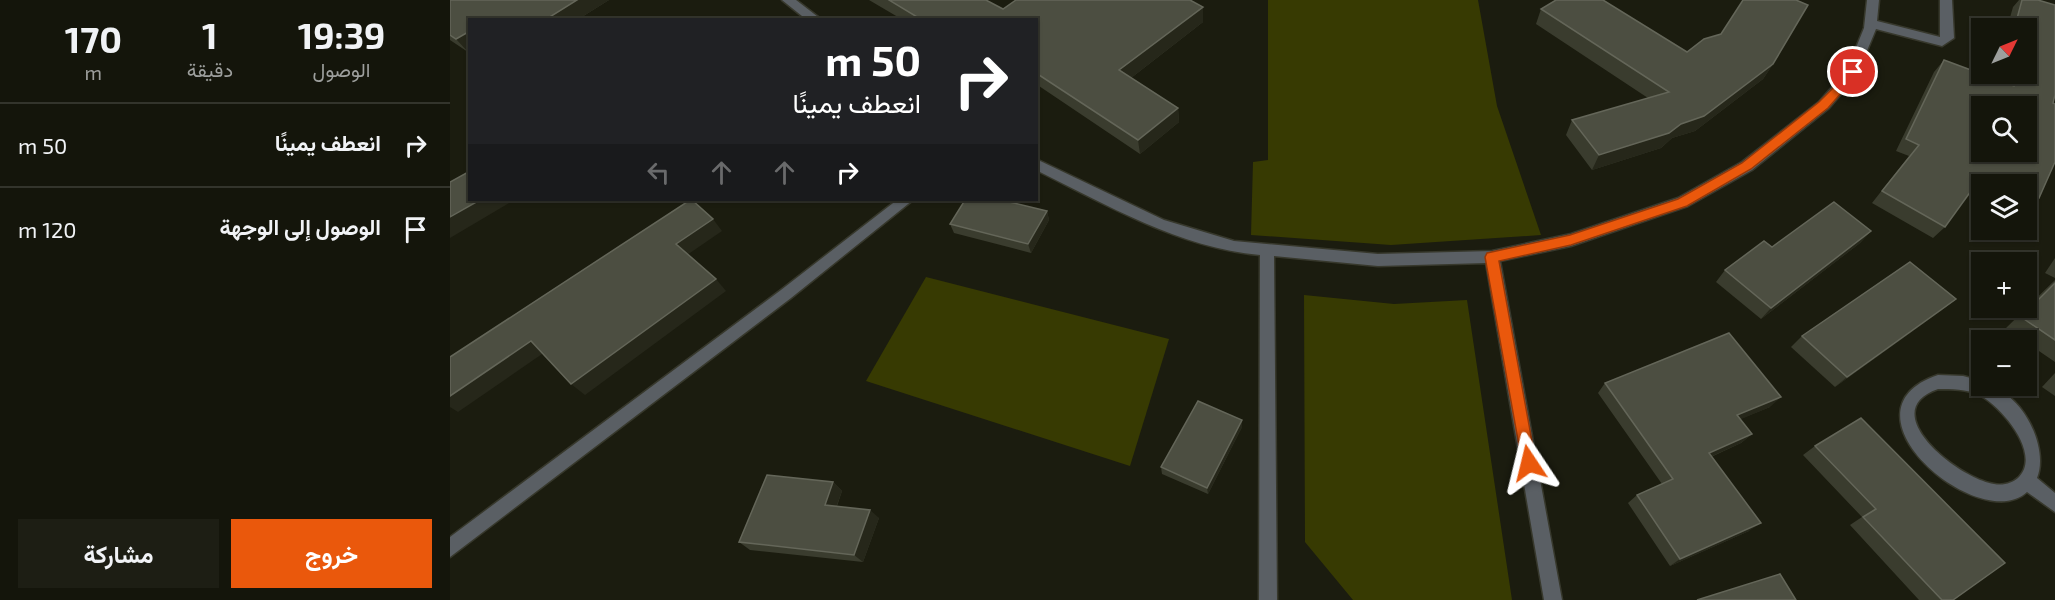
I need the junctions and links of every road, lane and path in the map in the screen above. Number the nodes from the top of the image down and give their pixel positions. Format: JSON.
{"nodes":[{"id":1,"x":788,"y":0,"type":"edge"},
{"id":2,"x":1873,"y":0,"type":"edge"},
{"id":3,"x":1946,"y":0,"type":"edge"},
{"id":4,"x":813,"y":18,"type":"edge"},
{"id":5,"x":1871,"y":24,"type":"junction"},
{"id":6,"x":1038,"y":165,"type":"edge"},
{"id":7,"x":905,"y":201,"type":"edge"},
{"id":8,"x":1267,"y":251,"type":"junction"},
{"id":9,"x":1492,"y":257,"type":"junction"},
{"id":10,"x":2031,"y":484,"type":"junction"},
{"id":11,"x":2055,"y":504,"type":"edge"},
{"id":12,"x":450,"y":548,"type":"edge"},
{"id":13,"x":1268,"y":600,"type":"edge"},
{"id":14,"x":1553,"y":600,"type":"edge"}],
"edges":[{"from":1,"to":4,"type":"street"},
{"from":2,"to":5,"type":"street"},
{"from":3,"to":5,"type":"street"},
{"from":5,"to":9,"type":"street"},
{"from":6,"to":8,"type":"street"},
{"from":7,"to":12,"type":"street"},
{"from":8,"to":9,"type":"street"},
{"from":8,"to":13,"type":"street"},
{"from":9,"to":14,"type":"street"},
{"from":10,"to":10,"type":"street"},
{"from":10,"to":11,"type":"street"}]}
